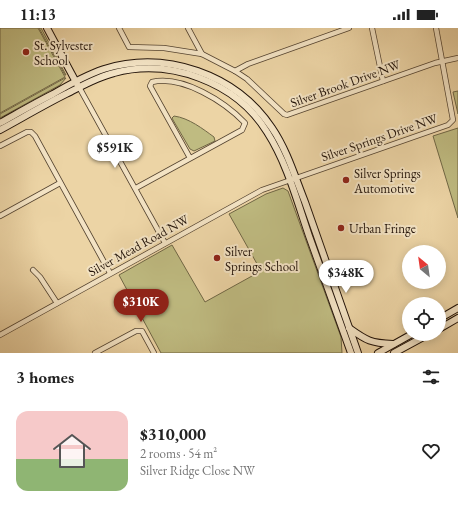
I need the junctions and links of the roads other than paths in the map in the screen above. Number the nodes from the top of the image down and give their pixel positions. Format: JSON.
{"nodes":[{"id":1,"x":47,"y":28,"type":"edge"},
{"id":2,"x":118,"y":28,"type":"edge"},
{"id":3,"x":188,"y":28,"type":"edge"},
{"id":4,"x":349,"y":28,"type":"edge"},
{"id":5,"x":372,"y":28,"type":"edge"},
{"id":6,"x":436,"y":28,"type":"edge"},
{"id":7,"x":202,"y":54,"type":"junction"},
{"id":8,"x":458,"y":58,"type":"edge"},
{"id":9,"x":442,"y":61,"type":"junction"},
{"id":10,"x":236,"y":71,"type":"junction"},
{"id":11,"x":383,"y":81,"type":"junction"},
{"id":12,"x":77,"y":84,"type":"junction"},
{"id":13,"x":0,"y":123,"type":"edge"},
{"id":14,"x":0,"y":130,"type":"edge"},
{"id":15,"x":0,"y":146,"type":"edge"},
{"id":16,"x":190,"y":158,"type":"junction"},
{"id":17,"x":292,"y":179,"type":"junction"},
{"id":18,"x":60,"y":183,"type":"junction"},
{"id":19,"x":136,"y":188,"type":"junction"},
{"id":20,"x":0,"y":216,"type":"edge"},
{"id":21,"x":165,"y":243,"type":"junction"},
{"id":22,"x":33,"y":270,"type":"dead end"},
{"id":23,"x":110,"y":274,"type":"junction"},
{"id":24,"x":57,"y":303,"type":"junction"},
{"id":25,"x":458,"y":308,"type":"edge"},
{"id":26,"x":446,"y":315,"type":"edge"},
{"id":27,"x":458,"y":318,"type":"edge"},
{"id":28,"x":446,"y":325,"type":"edge"},
{"id":29,"x":349,"y":328,"type":"junction"},
{"id":30,"x":0,"y":334,"type":"edge"},
{"id":31,"x":402,"y":339,"type":"edge"},
{"id":32,"x":416,"y":341,"type":"edge"},
{"id":33,"x":347,"y":342,"type":"junction"},
{"id":34,"x":393,"y":344,"type":"junction"},
{"id":35,"x":95,"y":353,"type":"edge"},
{"id":36,"x":154,"y":353,"type":"edge"},
{"id":37,"x":344,"y":353,"type":"edge"},
{"id":38,"x":351,"y":353,"type":"edge"},
{"id":39,"x":358,"y":353,"type":"edge"},
{"id":40,"x":378,"y":353,"type":"edge"},
{"id":41,"x":394,"y":353,"type":"edge"}],
"edges":[{"from":1,"to":12,"type":"street"},
{"from":2,"to":7,"type":"street","name":"Silver Brook Drive NW"},
{"from":3,"to":7,"type":"street"},
{"from":4,"to":10,"type":"street"},
{"from":5,"to":11,"type":"street"},
{"from":6,"to":9,"type":"street","name":"Silver Springs Drive NW"},
{"from":7,"to":10,"type":"street","name":"Silver Brook Drive NW"},
{"from":8,"to":9,"type":"street","name":"Silver Brook Drive NW"},
{"from":9,"to":11,"type":"street","name":"Silver Brook Drive NW"},
{"from":9,"to":17,"type":"street","name":"Silver Springs Drive NW"},
{"from":10,"to":11,"type":"street","name":"Silver Brook Drive NW"},
{"from":12,"to":13,"type":"street"},
{"from":12,"to":14,"type":"street"},
{"from":12,"to":17,"type":"street"},
{"from":12,"to":19,"type":"street"},
{"from":15,"to":18,"type":"street"},
{"from":16,"to":16,"type":"street"},
{"from":16,"to":19,"type":"street"},
{"from":17,"to":21,"type":"street","name":"Silver Mead Road NW"},
{"from":17,"to":29,"type":"street"},
{"from":17,"to":33,"type":"street"},
{"from":18,"to":20,"type":"street"},
{"from":18,"to":23,"type":"street"},
{"from":19,"to":21,"type":"street"},
{"from":21,"to":23,"type":"street","name":"Silver Mead Road NW"},
{"from":22,"to":24,"type":"street"},
{"from":23,"to":24,"type":"street","name":"Silver Mead Road NW"},
{"from":24,"to":30,"type":"street","name":"Silver Mead Road NW"},
{"from":25,"to":26,"type":"street"},
{"from":27,"to":28,"type":"street"},
{"from":29,"to":34,"type":"street"},
{"from":29,"to":39,"type":"street"},
{"from":31,"to":34,"type":"street"},
{"from":32,"to":41,"type":"street"},
{"from":33,"to":37,"type":"street"},
{"from":33,"to":38,"type":"street"},
{"from":34,"to":40,"type":"street"},
{"from":35,"to":36,"type":"street"}]}
